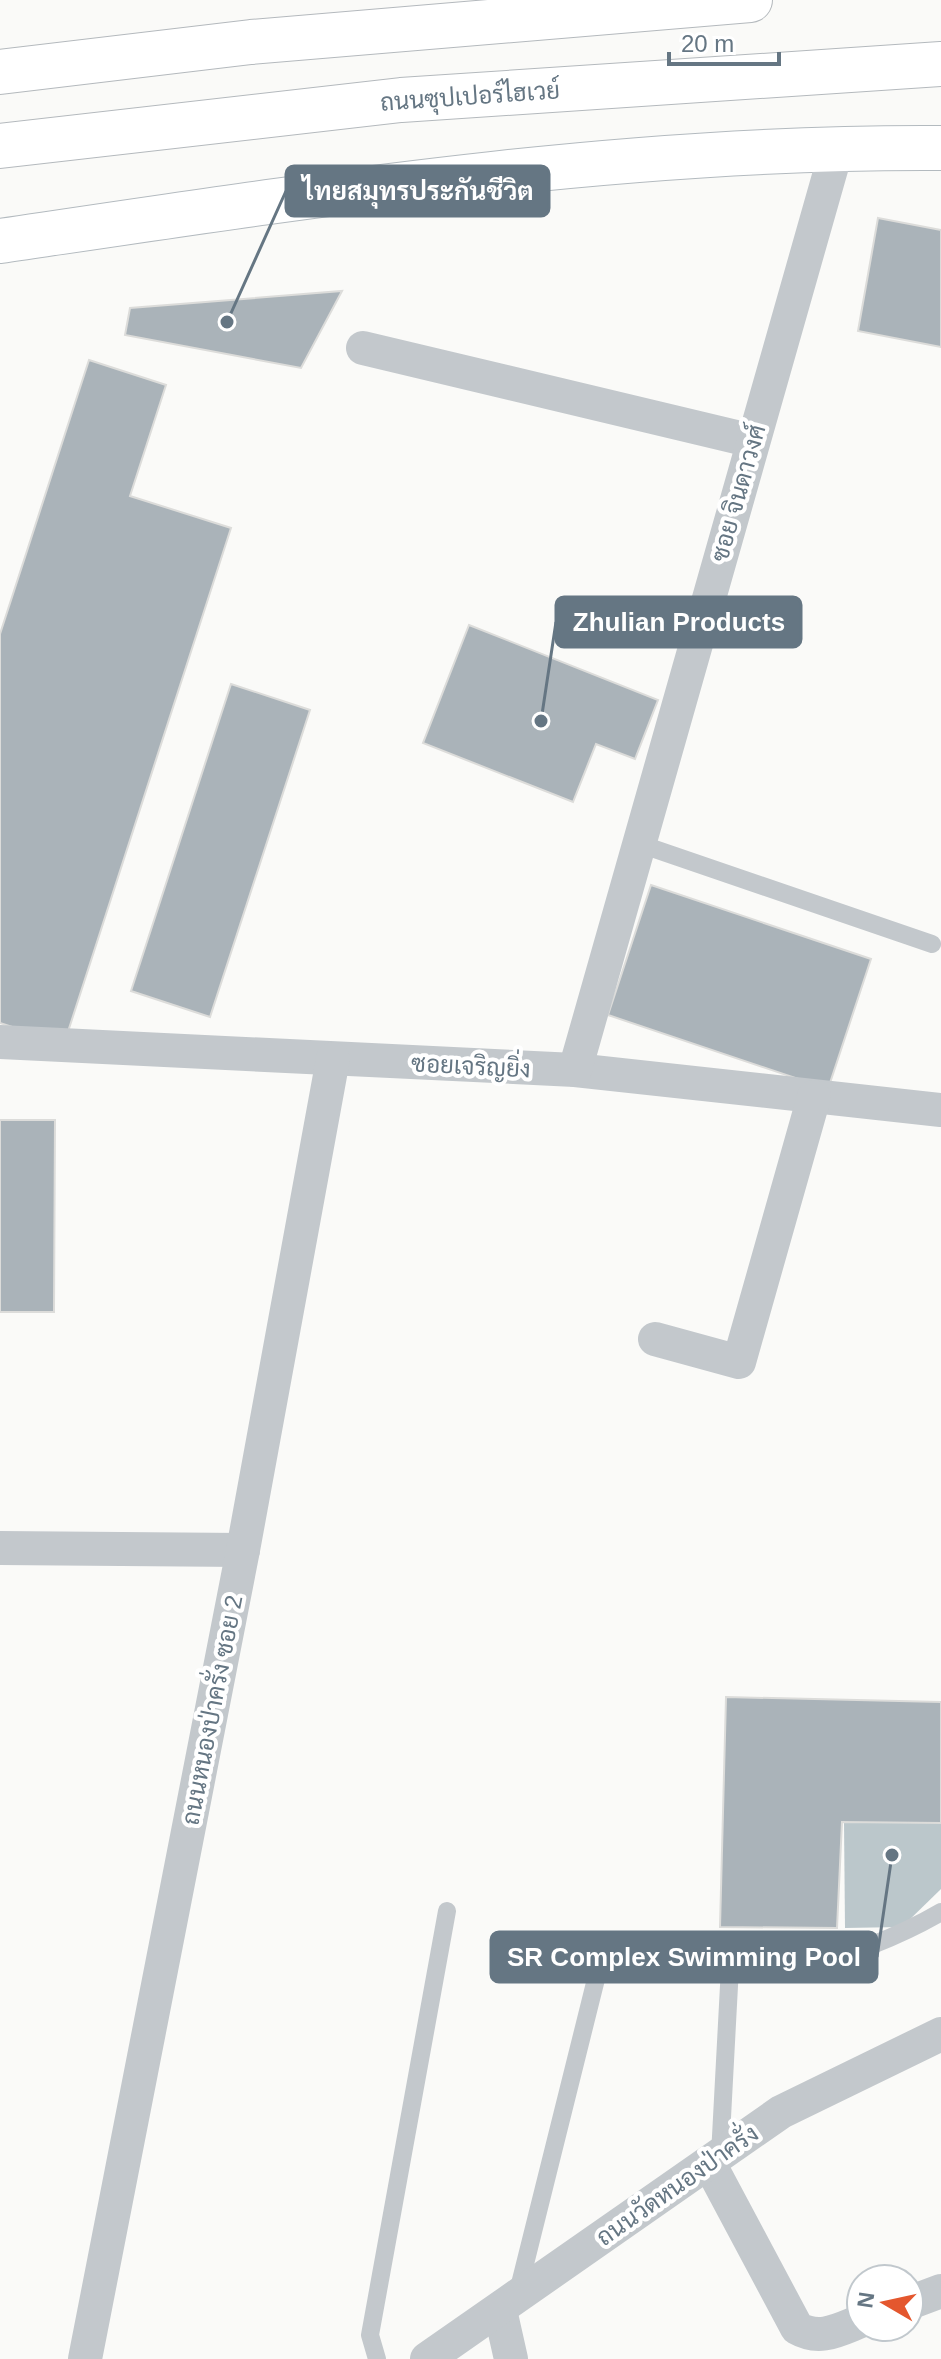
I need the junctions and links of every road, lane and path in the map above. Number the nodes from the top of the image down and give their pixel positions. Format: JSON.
{"nodes":[{"id":1,"x":750,"y":0,"type":"edge"},
{"id":2,"x":941,"y":64,"type":"edge"},
{"id":3,"x":0,"y":72,"type":"edge"},
{"id":4,"x":0,"y":146,"type":"edge"},
{"id":5,"x":837,"y":148,"type":"junction"},
{"id":6,"x":941,"y":148,"type":"edge"},
{"id":7,"x":0,"y":241,"type":"edge"},
{"id":8,"x":363,"y":348,"type":"dead end"},
{"id":9,"x":753,"y":441,"type":"junction"},
{"id":10,"x":640,"y":844,"type":"junction"},
{"id":11,"x":932,"y":944,"type":"dead end"},
{"id":12,"x":0,"y":1042,"type":"edge"},
{"id":13,"x":333,"y":1059,"type":"junction"},
{"id":14,"x":575,"y":1070,"type":"junction"},
{"id":15,"x":814,"y":1097,"type":"junction"},
{"id":16,"x":941,"y":1110,"type":"edge"},
{"id":17,"x":655,"y":1339,"type":"dead end"},
{"id":18,"x":0,"y":1548,"type":"edge"},
{"id":19,"x":243,"y":1550,"type":"junction"},
{"id":20,"x":447,"y":1911,"type":"dead end"},
{"id":21,"x":941,"y":1912,"type":"edge"},
{"id":22,"x":730,"y":1967,"type":"junction"},
{"id":23,"x":941,"y":2034,"type":"edge"},
{"id":24,"x":715,"y":2159,"type":"junction"},
{"id":25,"x":508,"y":2304,"type":"junction"},
{"id":26,"x":845,"y":2327,"type":"edge"},
{"id":27,"x":85,"y":2359,"type":"edge"},
{"id":28,"x":377,"y":2359,"type":"edge"},
{"id":29,"x":427,"y":2359,"type":"edge"},
{"id":30,"x":511,"y":2359,"type":"edge"}],
"edges":[{"from":1,"to":3,"type":"main road"},
{"from":2,"to":4,"type":"main road","name":"ถนนซุปเปอร์ไฮเวย์"},
{"from":5,"to":6,"type":"main road"},
{"from":5,"to":7,"type":"main road"},
{"from":5,"to":9,"type":"street","name":"ซอย จินดาวงศ์"},
{"from":8,"to":9,"type":"street"},
{"from":9,"to":10,"type":"street","name":"ซอย จินดาวงศ์"},
{"from":10,"to":11,"type":"lane"},
{"from":10,"to":14,"type":"street","name":"ซอย จินดาวงศ์"},
{"from":12,"to":13,"type":"street","name":"ซอยเจริญยิ่ง"},
{"from":13,"to":14,"type":"street","name":"ซอยเจริญยิ่ง"},
{"from":13,"to":19,"type":"street","name":"ถนนหนองป่าครั่ง ซอย 2"},
{"from":14,"to":15,"type":"street","name":"ซอยเจริญยิ่ง"},
{"from":15,"to":16,"type":"street","name":"ซอยเจริญยิ่ง"},
{"from":15,"to":17,"type":"street"},
{"from":18,"to":19,"type":"street"},
{"from":19,"to":27,"type":"street","name":"ถนนหนองป่าครั่ง ซอย 2"},
{"from":20,"to":28,"type":"lane"},
{"from":21,"to":22,"type":"lane"},
{"from":22,"to":24,"type":"lane"},
{"from":22,"to":25,"type":"lane"},
{"from":23,"to":24,"type":"street","name":"ถนนวัดหนองป่าครั่ง"},
{"from":24,"to":25,"type":"street","name":"ถนนวัดหนองป่าครั่ง"},
{"from":24,"to":26,"type":"street"},
{"from":25,"to":29,"type":"street","name":"ถนนวัดหนองป่าครั่ง"},
{"from":25,"to":30,"type":"street"}]}
